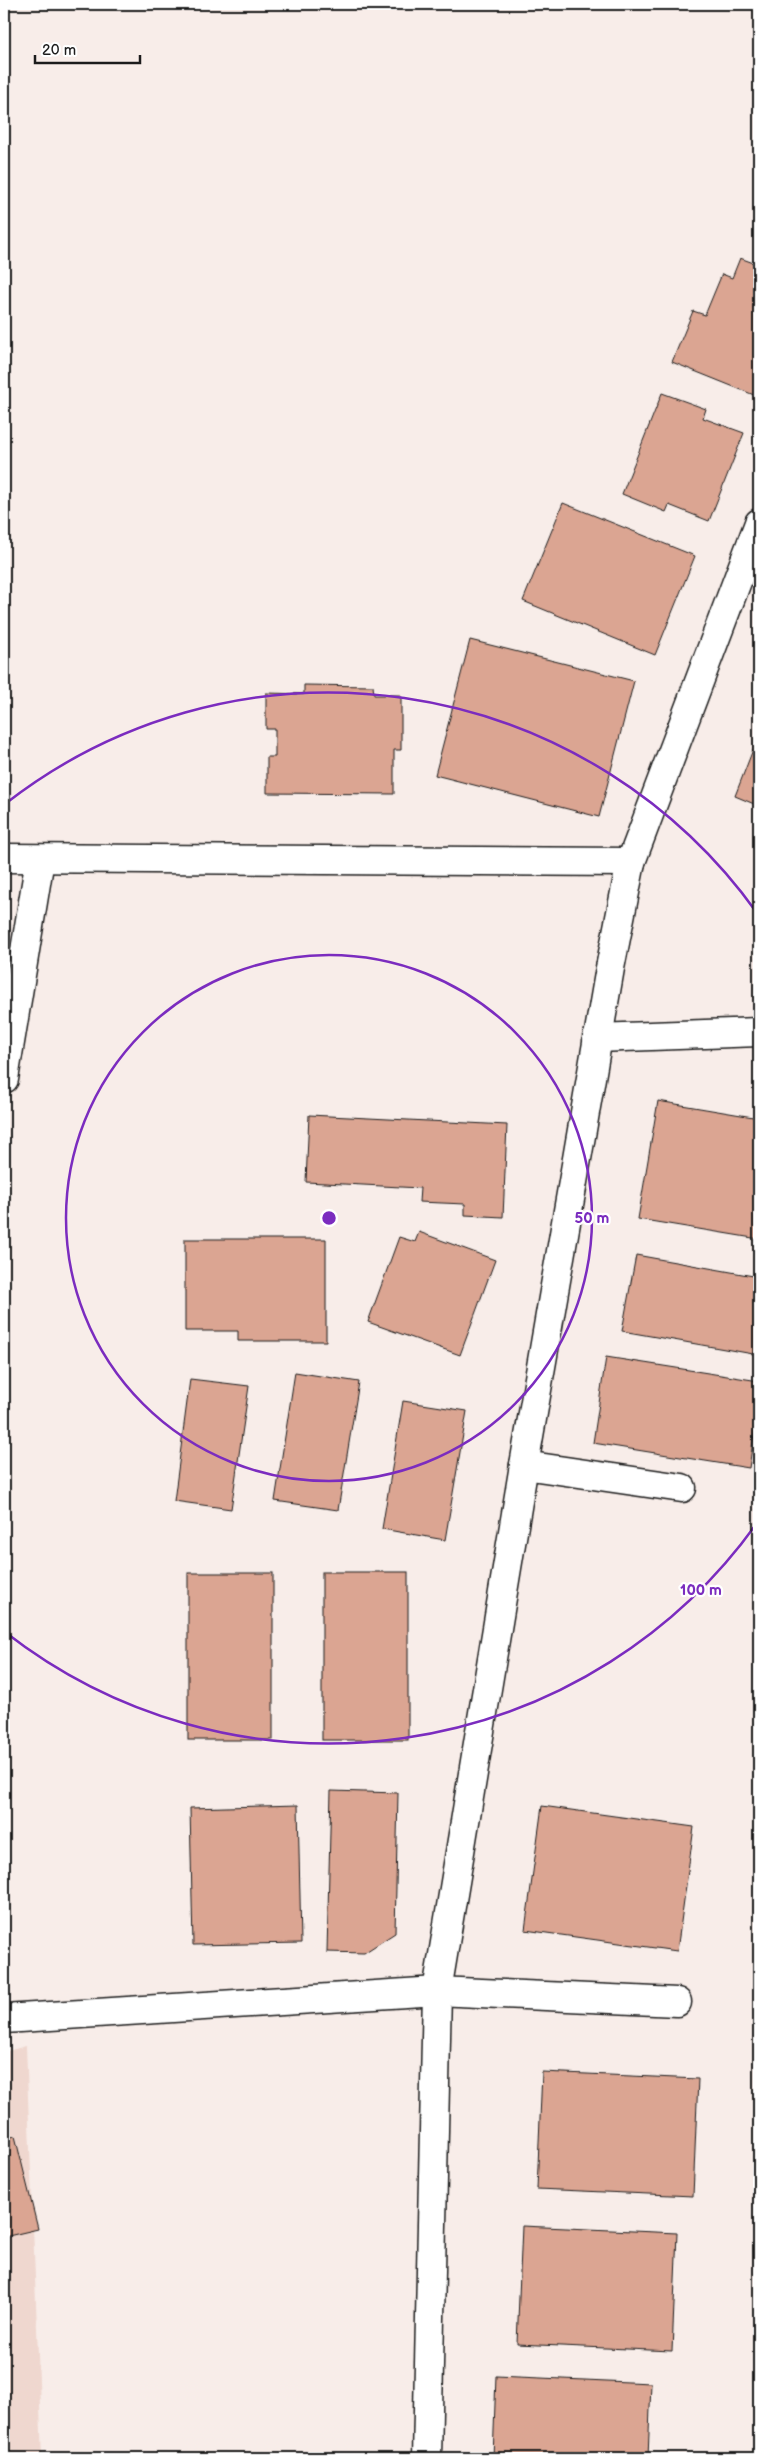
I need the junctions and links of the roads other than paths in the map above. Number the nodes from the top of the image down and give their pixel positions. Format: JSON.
{"nodes":[{"id":1,"x":759,"y":523,"type":"edge"},
{"id":2,"x":4,"y":858,"type":"edge"},
{"id":3,"x":40,"y":859,"type":"junction"},
{"id":4,"x":631,"y":862,"type":"junction"},
{"id":5,"x":759,"y":1032,"type":"edge"},
{"id":6,"x":598,"y":1038,"type":"junction"},
{"id":7,"x":4,"y":1079,"type":"edge"},
{"id":8,"x":524,"y":1465,"type":"junction"},
{"id":9,"x":682,"y":1488,"type":"dead end"},
{"id":10,"x":437,"y":1991,"type":"junction"},
{"id":11,"x":677,"y":2002,"type":"dead end"},
{"id":12,"x":4,"y":2019,"type":"edge"},
{"id":13,"x":427,"y":2458,"type":"edge"}],
"edges":[{"from":1,"to":4,"type":"street"},
{"from":2,"to":3,"type":"street"},
{"from":3,"to":4,"type":"street"},
{"from":3,"to":7,"type":"street"},
{"from":4,"to":6,"type":"street"},
{"from":5,"to":6,"type":"street"},
{"from":6,"to":8,"type":"street"},
{"from":8,"to":9,"type":"street"},
{"from":8,"to":10,"type":"street"},
{"from":10,"to":11,"type":"street"},
{"from":10,"to":12,"type":"street"},
{"from":10,"to":13,"type":"street"}]}
